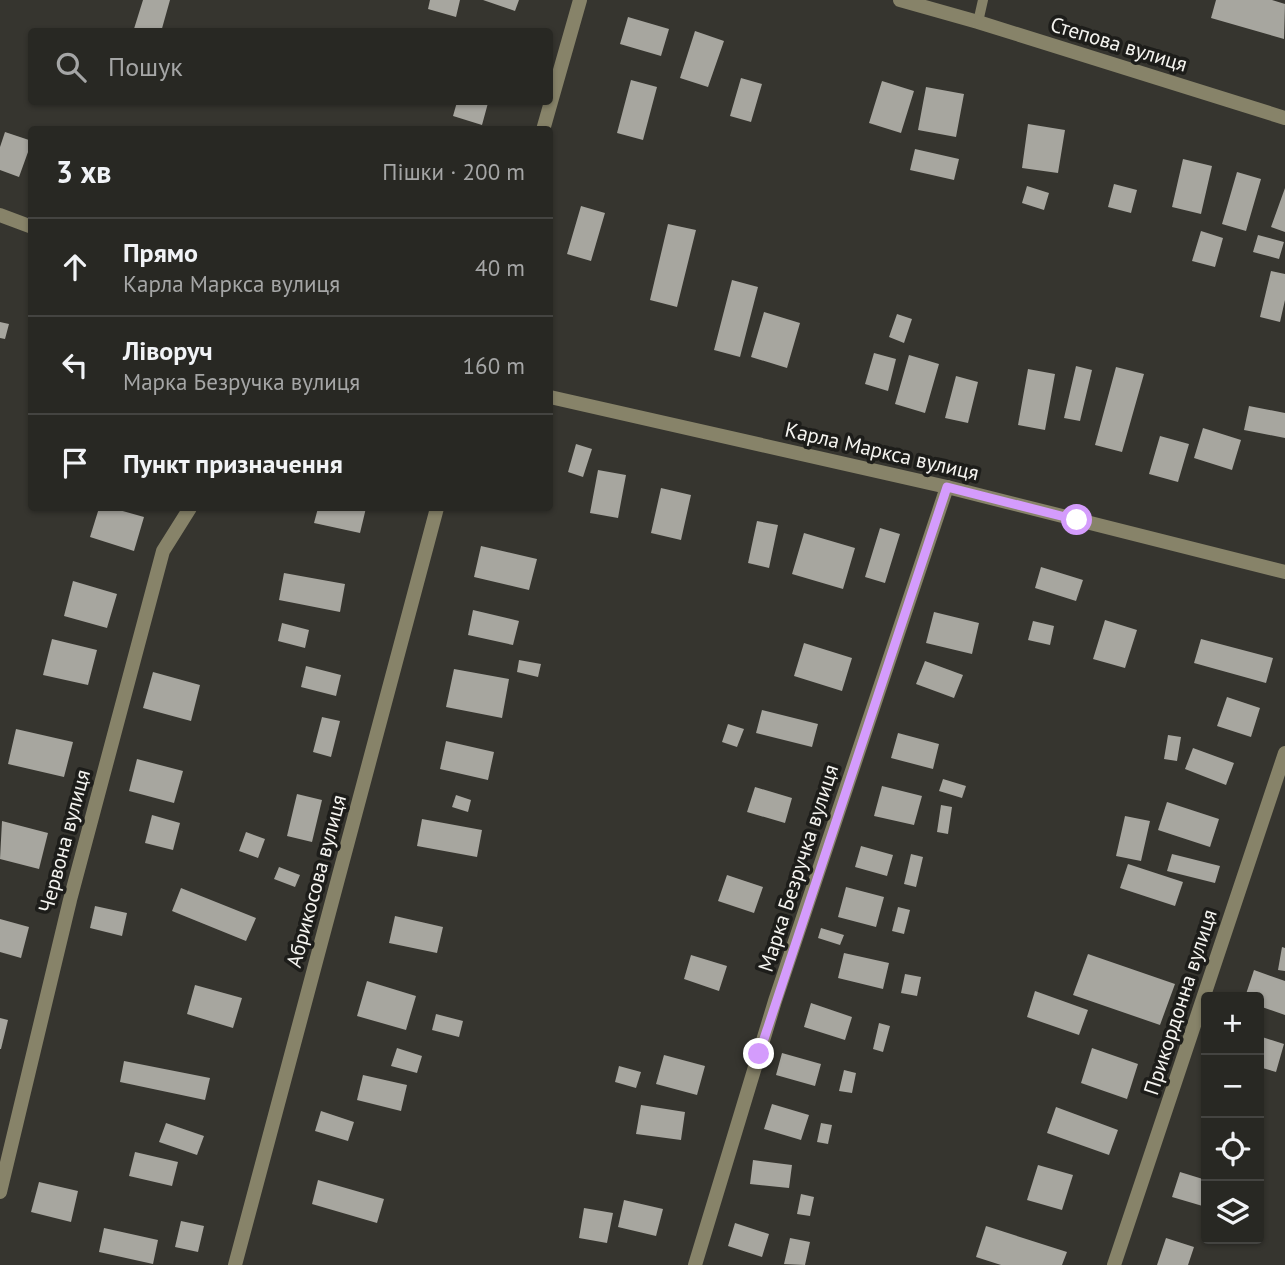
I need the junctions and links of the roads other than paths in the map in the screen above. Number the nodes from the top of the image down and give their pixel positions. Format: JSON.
{"nodes":[{"id":1,"x":579,"y":0,"type":"edge"},
{"id":2,"x":900,"y":0,"type":"edge"},
{"id":3,"x":983,"y":0,"type":"edge"},
{"id":4,"x":978,"y":22,"type":"junction"},
{"id":5,"x":553,"y":94,"type":"edge"},
{"id":6,"x":550,"y":105,"type":"edge"},
{"id":7,"x":1285,"y":118,"type":"edge"},
{"id":8,"x":544,"y":126,"type":"edge"},
{"id":9,"x":0,"y":215,"type":"edge"},
{"id":10,"x":28,"y":226,"type":"edge"},
{"id":11,"x":553,"y":398,"type":"edge"},
{"id":12,"x":947,"y":487,"type":"junction"},
{"id":13,"x":188,"y":511,"type":"edge"},
{"id":14,"x":437,"y":511,"type":"edge"},
{"id":15,"x":1285,"y":572,"type":"edge"},
{"id":16,"x":1285,"y":753,"type":"edge"},
{"id":17,"x":0,"y":1192,"type":"edge"},
{"id":18,"x":235,"y":1265,"type":"edge"},
{"id":19,"x":695,"y":1265,"type":"edge"},
{"id":20,"x":1114,"y":1265,"type":"edge"}],
"edges":[{"from":1,"to":5,"type":"street"},
{"from":2,"to":4,"type":"street","name":"Степова вулиця"},
{"from":3,"to":4,"type":"lane"},
{"from":4,"to":7,"type":"street","name":"Степова вулиця"},
{"from":6,"to":8,"type":"street"},
{"from":9,"to":10,"type":"street"},
{"from":11,"to":12,"type":"street","name":"Карла Маркса вулиця"},
{"from":12,"to":15,"type":"street","name":"Карла Маркса вулиця"},
{"from":12,"to":19,"type":"street","name":"Марка Безручка вулиця"},
{"from":13,"to":17,"type":"street","name":"Червона вулиця"},
{"from":14,"to":18,"type":"street","name":"Абрикосова вулиця"},
{"from":16,"to":20,"type":"street","name":"Прикордонна вулиця"}]}
